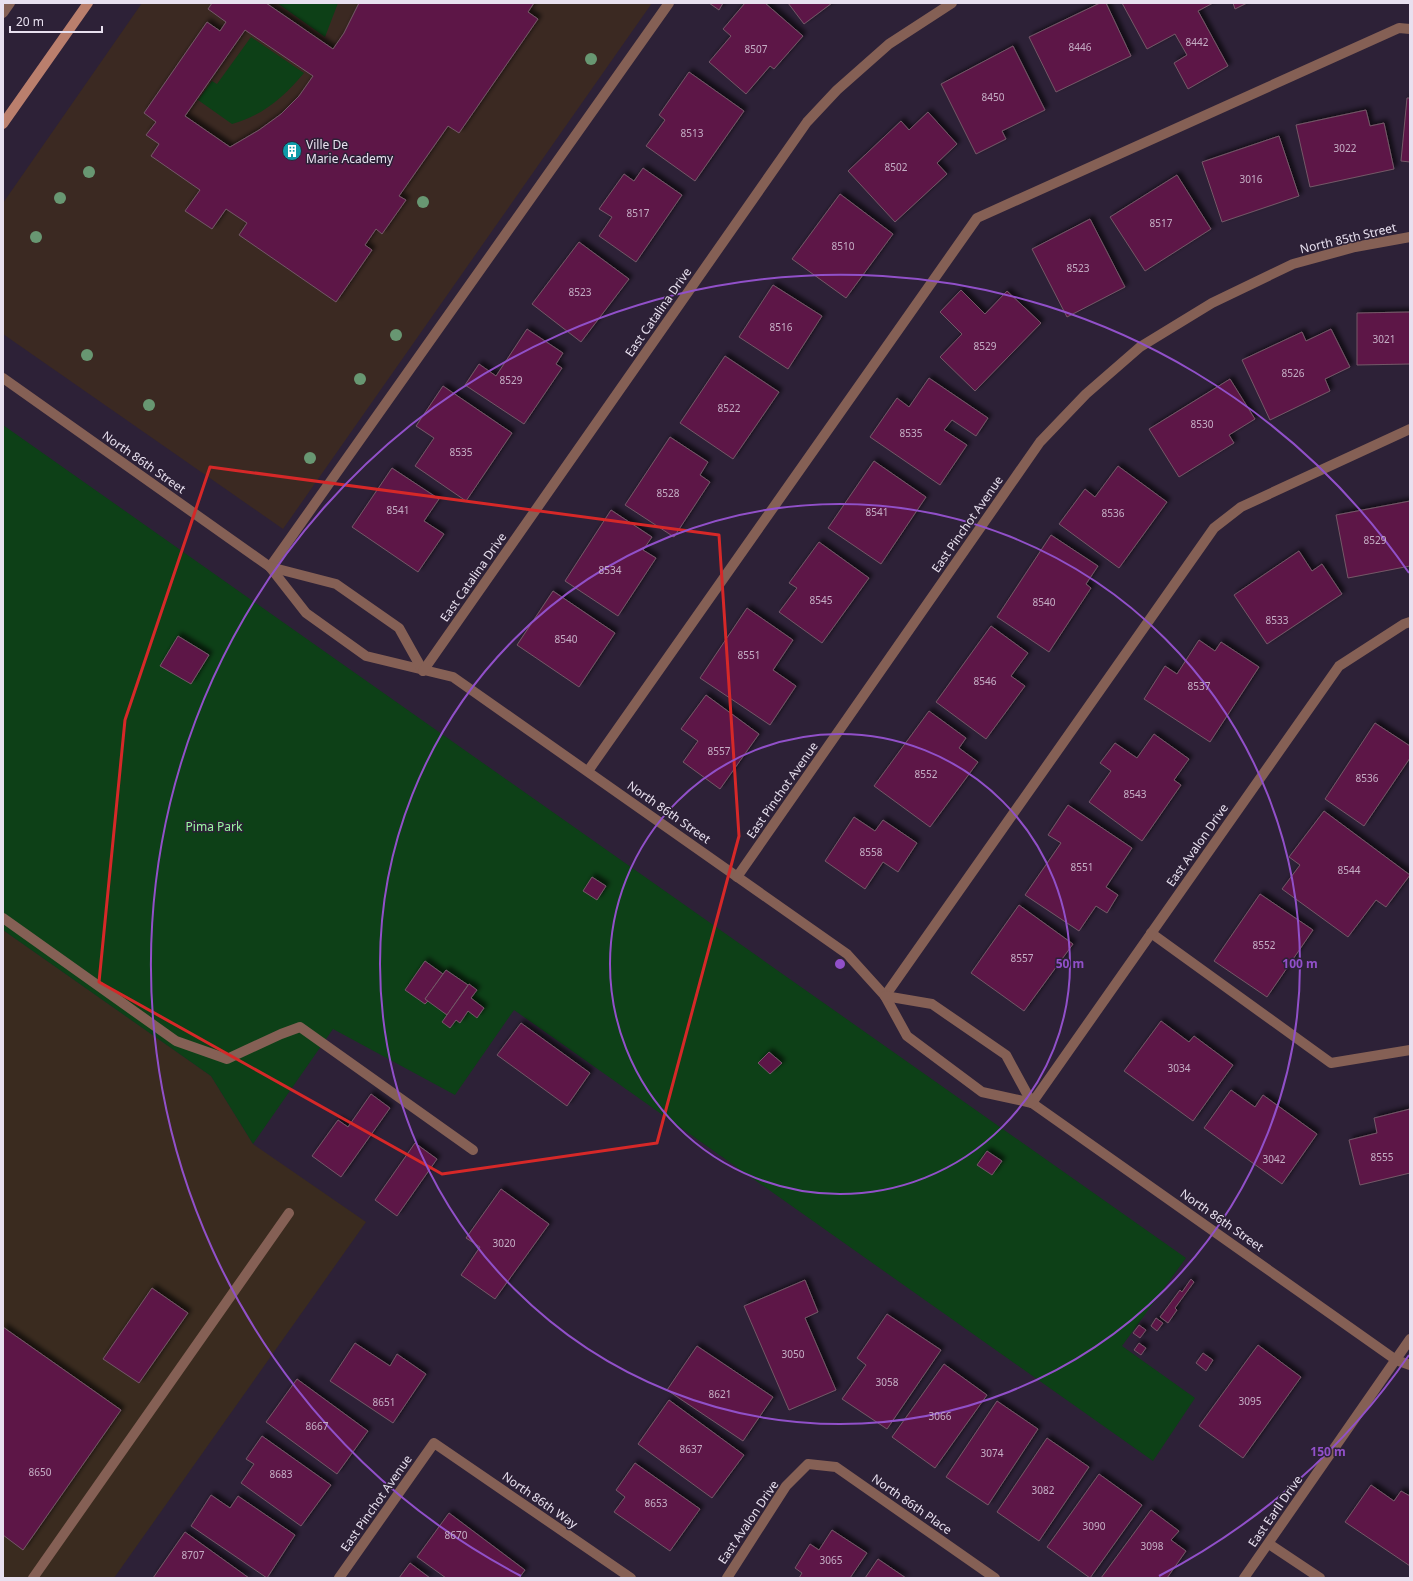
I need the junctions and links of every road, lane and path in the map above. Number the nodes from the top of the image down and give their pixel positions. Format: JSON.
{"nodes":[{"id":1,"x":10,"y":3,"type":"edge"},
{"id":2,"x":88,"y":3,"type":"edge"},
{"id":3,"x":668,"y":3,"type":"edge"},
{"id":4,"x":952,"y":3,"type":"edge"},
{"id":5,"x":3,"y":13,"type":"edge"},
{"id":6,"x":1410,"y":29,"type":"edge"},
{"id":7,"x":3,"y":124,"type":"edge"},
{"id":8,"x":1410,"y":237,"type":"edge"},
{"id":9,"x":1293,"y":264,"type":"joint"},
{"id":10,"x":3,"y":378,"type":"edge"},
{"id":11,"x":1410,"y":429,"type":"edge"},
{"id":12,"x":270,"y":567,"type":"junction"},
{"id":13,"x":1407,"y":623,"type":"edge"},
{"id":14,"x":423,"y":671,"type":"junction"},
{"id":15,"x":588,"y":772,"type":"junction"},
{"id":16,"x":737,"y":877,"type":"junction"},
{"id":17,"x":3,"y":918,"type":"edge"},
{"id":18,"x":1151,"y":933,"type":"junction"},
{"id":19,"x":885,"y":996,"type":"junction"},
{"id":20,"x":1410,"y":1050,"type":"edge"},
{"id":21,"x":1032,"y":1103,"type":"junction"},
{"id":22,"x":473,"y":1150,"type":"dead end"},
{"id":23,"x":289,"y":1213,"type":"dead end"},
{"id":24,"x":1410,"y":1339,"type":"edge"},
{"id":25,"x":1396,"y":1360,"type":"junction"},
{"id":26,"x":1410,"y":1365,"type":"edge"},
{"id":27,"x":434,"y":1442,"type":"joint"},
{"id":28,"x":808,"y":1464,"type":"joint"},
{"id":29,"x":1268,"y":1544,"type":"junction"},
{"id":30,"x":33,"y":1578,"type":"edge"},
{"id":31,"x":339,"y":1578,"type":"edge"},
{"id":32,"x":631,"y":1578,"type":"edge"},
{"id":33,"x":727,"y":1578,"type":"edge"},
{"id":34,"x":995,"y":1578,"type":"edge"},
{"id":35,"x":1244,"y":1578,"type":"edge"},
{"id":36,"x":1320,"y":1578,"type":"edge"}],
"edges":[{"from":1,"to":5,"type":"street"},
{"from":2,"to":7,"type":"main road"},
{"from":3,"to":12,"type":"street"},
{"from":4,"to":14,"type":"street","name":"East Catalina Drive"},
{"from":6,"to":15,"type":"street"},
{"from":8,"to":9,"type":"street","name":"North 85th Street"},
{"from":9,"to":16,"type":"street","name":"East Pinchot Avenue"},
{"from":10,"to":12,"type":"street","name":"North 86th Street"},
{"from":11,"to":19,"type":"street"},
{"from":12,"to":14,"type":"street","name":"North 86th Street"},
{"from":12,"to":14,"type":"street","name":"North 86th Street"},
{"from":13,"to":18,"type":"street","name":"East Avalon Drive"},
{"from":14,"to":15,"type":"street","name":"North 86th Street"},
{"from":15,"to":16,"type":"street","name":"North 86th Street"},
{"from":16,"to":19,"type":"street","name":"North 86th Street"},
{"from":17,"to":22,"type":"street"},
{"from":18,"to":20,"type":"street"},
{"from":18,"to":21,"type":"street","name":"East Avalon Drive"},
{"from":19,"to":21,"type":"street","name":"North 86th Street"},
{"from":19,"to":21,"type":"street","name":"North 86th Street"},
{"from":21,"to":25,"type":"street","name":"North 86th Street"},
{"from":23,"to":30,"type":"street"},
{"from":24,"to":25,"type":"street","name":"East Earll Drive"},
{"from":25,"to":26,"type":"street","name":"North 86th Street"},
{"from":25,"to":29,"type":"street","name":"East Earll Drive"},
{"from":27,"to":31,"type":"street","name":"East Pinchot Avenue"},
{"from":27,"to":32,"type":"street","name":"North 86th Way"},
{"from":28,"to":33,"type":"street","name":"East Avalon Drive"},
{"from":28,"to":34,"type":"street","name":"North 86th Place"},
{"from":29,"to":35,"type":"street","name":"East Earll Drive"},
{"from":29,"to":36,"type":"street"}]}
